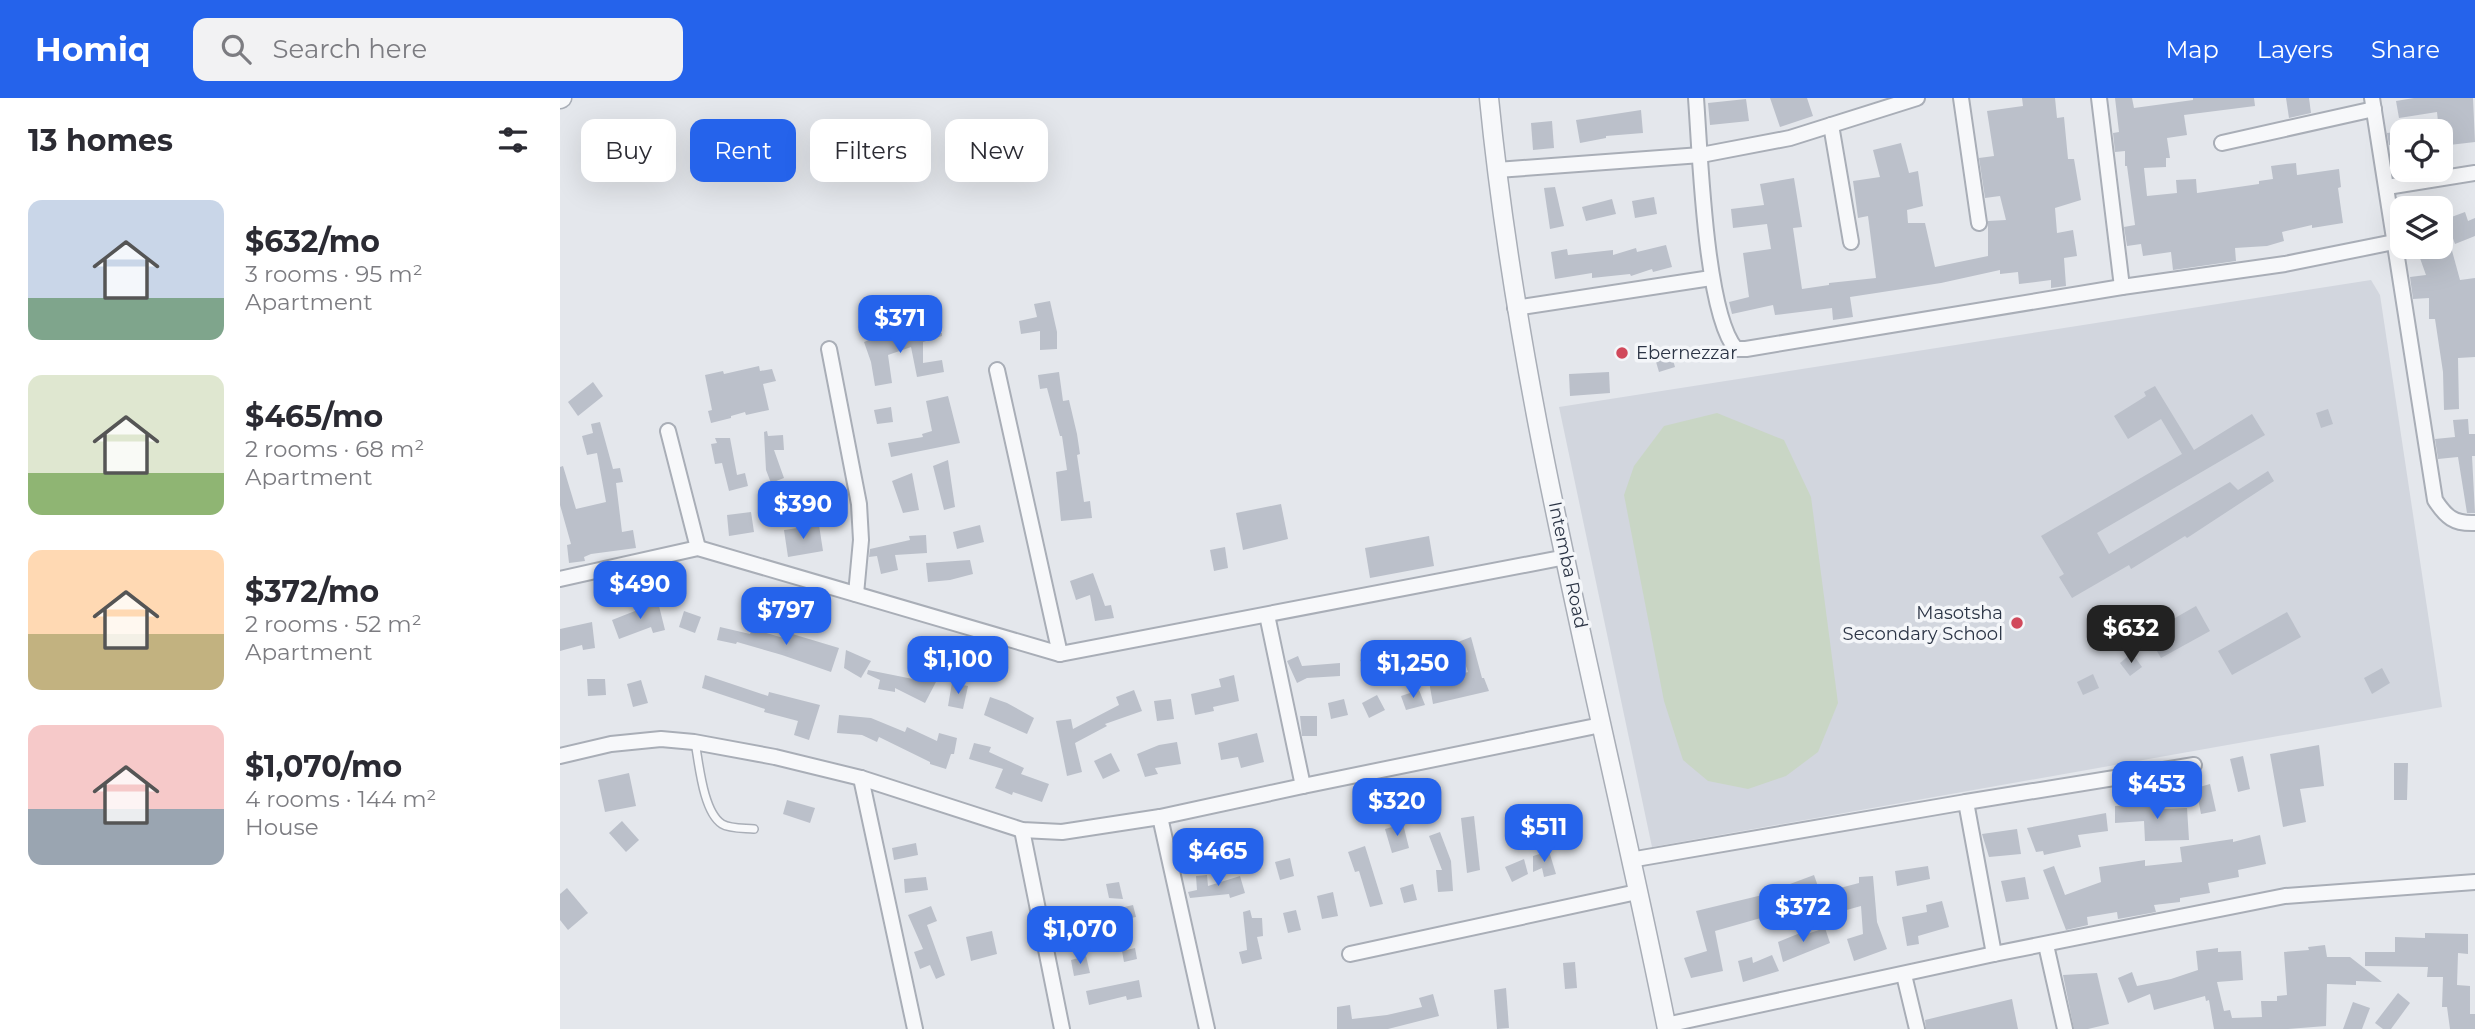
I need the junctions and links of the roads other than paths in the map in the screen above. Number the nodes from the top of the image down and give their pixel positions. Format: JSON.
{"nodes":[{"id":1,"x":1489,"y":98,"type":"edge"},
{"id":2,"x":1696,"y":98,"type":"edge"},
{"id":3,"x":1917,"y":98,"type":"edge"},
{"id":4,"x":1961,"y":98,"type":"edge"},
{"id":5,"x":2099,"y":98,"type":"edge"},
{"id":6,"x":2373,"y":103,"type":"edge"},
{"id":7,"x":1831,"y":125,"type":"junction"},
{"id":8,"x":2222,"y":143,"type":"dead end"},
{"id":9,"x":1701,"y":155,"type":"junction"},
{"id":10,"x":1497,"y":170,"type":"junction"},
{"id":11,"x":2475,"y":173,"type":"edge"},
{"id":12,"x":2388,"y":187,"type":"junction"},
{"id":13,"x":2390,"y":205,"type":"edge"},
{"id":14,"x":1979,"y":223,"type":"dead end"},
{"id":15,"x":1851,"y":242,"type":"dead end"},
{"id":16,"x":2390,"y":243,"type":"edge"},
{"id":17,"x":2397,"y":259,"type":"edge"},
{"id":18,"x":1712,"y":278,"type":"junction"},
{"id":19,"x":2122,"y":287,"type":"junction"},
{"id":20,"x":1515,"y":308,"type":"junction"},
{"id":21,"x":829,"y":349,"type":"dead end"},
{"id":22,"x":997,"y":370,"type":"dead end"},
{"id":23,"x":668,"y":431,"type":"dead end"},
{"id":24,"x":2475,"y":523,"type":"edge"},
{"id":25,"x":698,"y":548,"type":"junction"},
{"id":26,"x":1566,"y":557,"type":"junction"},
{"id":27,"x":560,"y":579,"type":"edge"},
{"id":28,"x":856,"y":594,"type":"junction"},
{"id":29,"x":1267,"y":615,"type":"junction"},
{"id":30,"x":1059,"y":654,"type":"junction"},
{"id":31,"x":1601,"y":725,"type":"junction"},
{"id":32,"x":694,"y":742,"type":"junction"},
{"id":33,"x":560,"y":756,"type":"edge"},
{"id":34,"x":2194,"y":765,"type":"dead end"},
{"id":35,"x":861,"y":778,"type":"junction"},
{"id":36,"x":1303,"y":786,"type":"junction"},
{"id":37,"x":1966,"y":802,"type":"junction"},
{"id":38,"x":1160,"y":817,"type":"junction"},
{"id":39,"x":754,"y":829,"type":"dead end"},
{"id":40,"x":1022,"y":830,"type":"junction"},
{"id":41,"x":1630,"y":860,"type":"junction"},
{"id":42,"x":2475,"y":882,"type":"edge"},
{"id":43,"x":1637,"y":892,"type":"junction"},
{"id":44,"x":2046,"y":944,"type":"junction"},
{"id":45,"x":1350,"y":954,"type":"dead end"},
{"id":46,"x":1994,"y":954,"type":"junction"},
{"id":47,"x":1904,"y":975,"type":"junction"},
{"id":48,"x":1666,"y":1027,"type":"edge"},
{"id":49,"x":915,"y":1029,"type":"edge"},
{"id":50,"x":1062,"y":1029,"type":"edge"},
{"id":51,"x":1206,"y":1029,"type":"edge"},
{"id":52,"x":1917,"y":1029,"type":"edge"},
{"id":53,"x":2065,"y":1029,"type":"edge"}],
"edges":[{"from":1,"to":10,"type":"street","name":"Intemba Road"},
{"from":2,"to":9,"type":"street"},
{"from":3,"to":7,"type":"street"},
{"from":4,"to":14,"type":"street"},
{"from":5,"to":19,"type":"street"},
{"from":6,"to":8,"type":"street"},
{"from":6,"to":12,"type":"street"},
{"from":7,"to":9,"type":"street"},
{"from":7,"to":15,"type":"street"},
{"from":9,"to":10,"type":"street"},
{"from":9,"to":18,"type":"street"},
{"from":10,"to":20,"type":"street","name":"Intemba Road"},
{"from":11,"to":12,"type":"street"},
{"from":12,"to":13,"type":"street"},
{"from":16,"to":19,"type":"street"},
{"from":17,"to":24,"type":"street"},
{"from":18,"to":19,"type":"street"},
{"from":18,"to":20,"type":"street"},
{"from":20,"to":26,"type":"street","name":"Intemba Road"},
{"from":21,"to":28,"type":"street"},
{"from":22,"to":30,"type":"street"},
{"from":23,"to":25,"type":"street"},
{"from":25,"to":27,"type":"street"},
{"from":25,"to":28,"type":"street"},
{"from":26,"to":29,"type":"street"},
{"from":26,"to":31,"type":"street","name":"Intemba Road"},
{"from":28,"to":30,"type":"street"},
{"from":29,"to":30,"type":"street"},
{"from":29,"to":36,"type":"street"},
{"from":31,"to":36,"type":"street"},
{"from":31,"to":41,"type":"street","name":"Intemba Road"},
{"from":32,"to":33,"type":"street"},
{"from":32,"to":35,"type":"street"},
{"from":32,"to":39,"type":"lane"},
{"from":34,"to":37,"type":"street"},
{"from":35,"to":40,"type":"street"},
{"from":35,"to":49,"type":"street"},
{"from":36,"to":38,"type":"street"},
{"from":37,"to":41,"type":"street"},
{"from":37,"to":46,"type":"street"},
{"from":38,"to":40,"type":"street"},
{"from":38,"to":51,"type":"street"},
{"from":40,"to":50,"type":"street"},
{"from":41,"to":43,"type":"street","name":"Intemba Road"},
{"from":42,"to":44,"type":"street"},
{"from":43,"to":45,"type":"street"},
{"from":43,"to":48,"type":"street","name":"Intemba Road"},
{"from":44,"to":46,"type":"street"},
{"from":44,"to":53,"type":"street"},
{"from":46,"to":47,"type":"street"},
{"from":47,"to":48,"type":"street"},
{"from":47,"to":52,"type":"street"}]}
